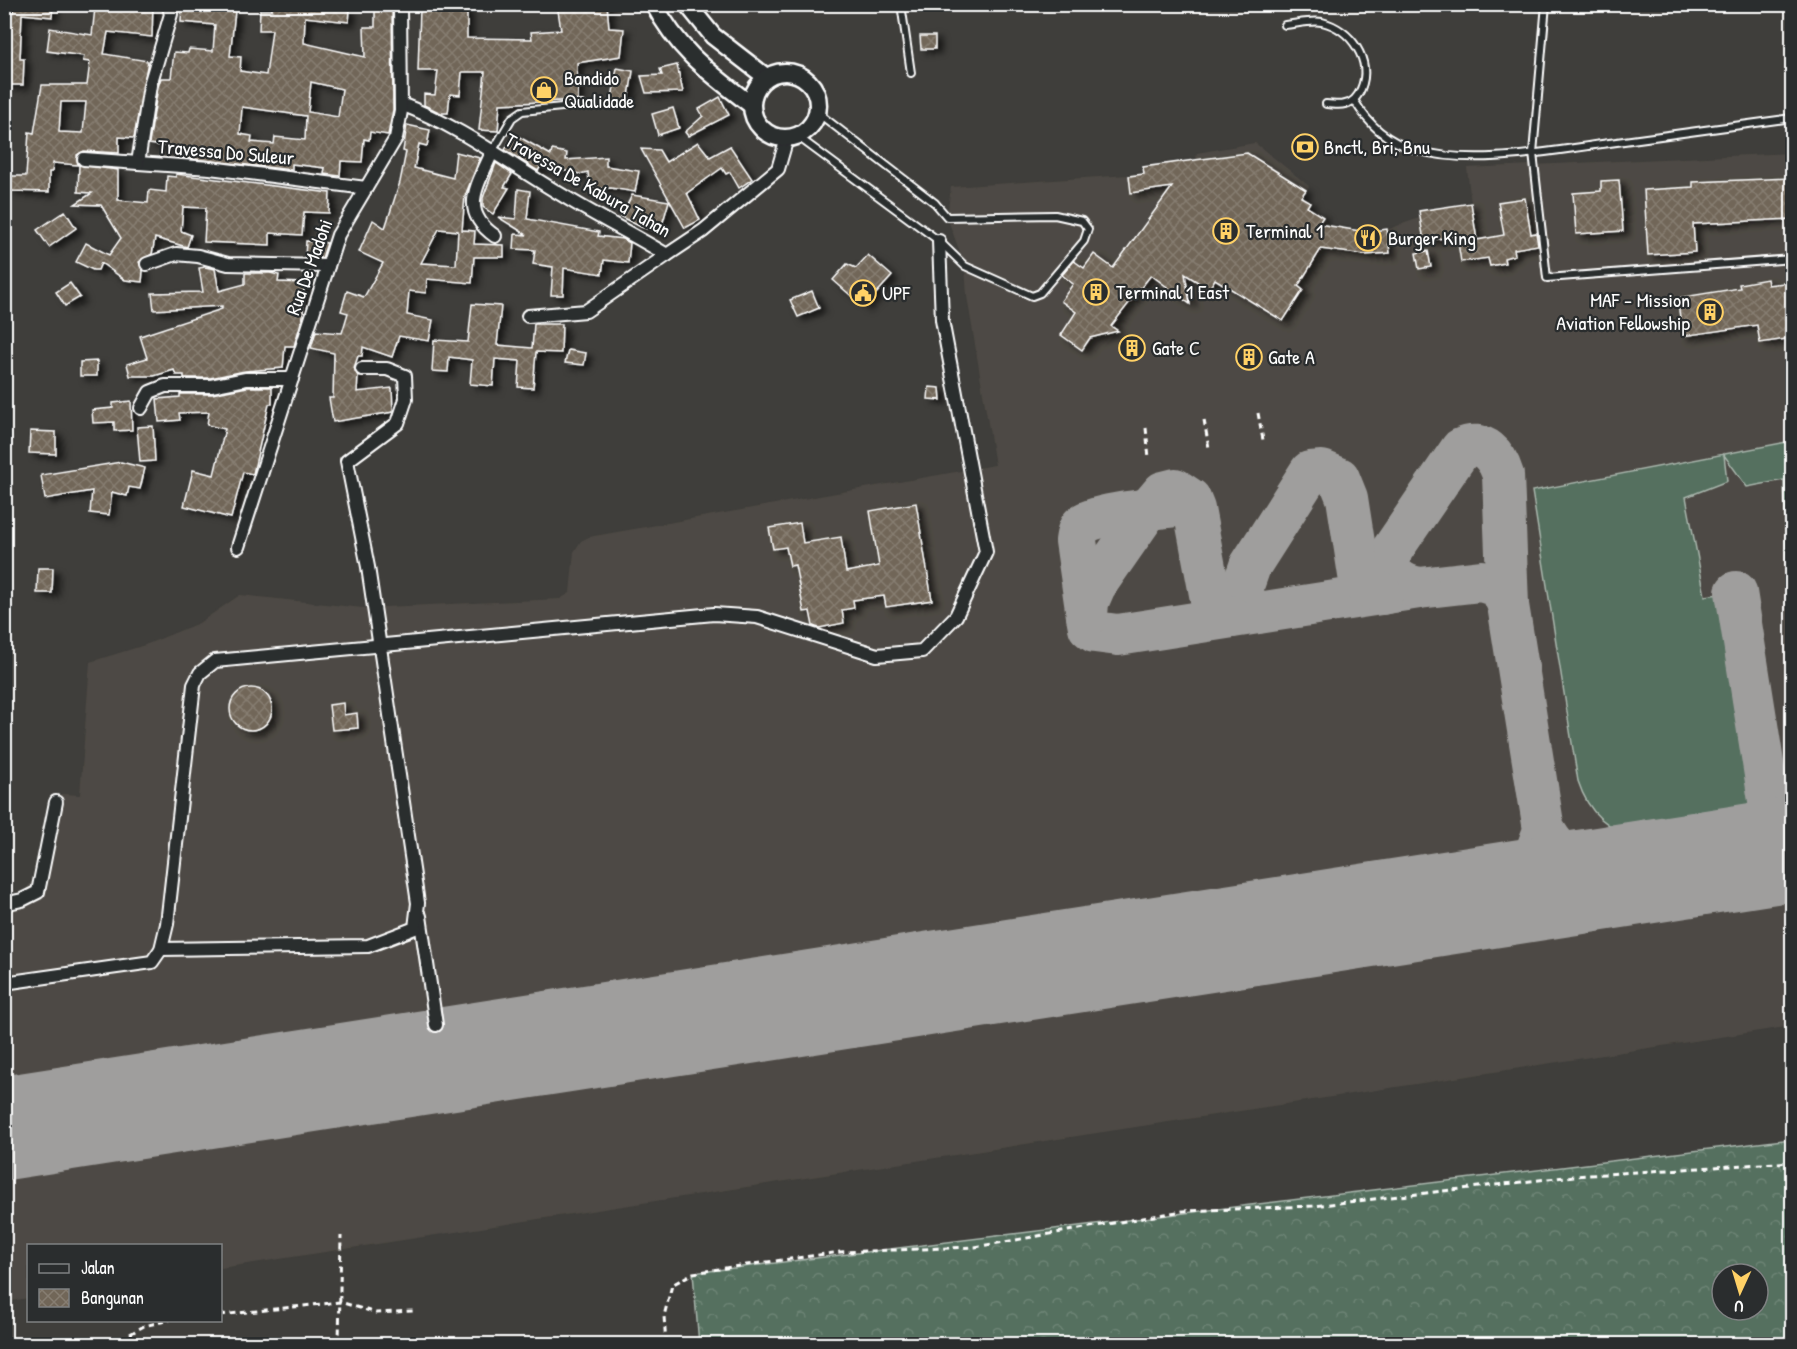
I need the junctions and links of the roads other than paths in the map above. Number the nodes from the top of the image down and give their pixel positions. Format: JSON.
{"nodes":[{"id":1,"x":168,"y":4,"type":"edge"},
{"id":2,"x":400,"y":4,"type":"edge"},
{"id":3,"x":654,"y":4,"type":"edge"},
{"id":4,"x":687,"y":4,"type":"edge"},
{"id":5,"x":902,"y":4,"type":"edge"},
{"id":6,"x":1546,"y":4,"type":"edge"},
{"id":7,"x":1285,"y":25,"type":"dead end"},
{"id":8,"x":911,"y":73,"type":"dead end"},
{"id":9,"x":766,"y":77,"type":"junction"},
{"id":10,"x":1354,"y":100,"type":"junction"},
{"id":11,"x":401,"y":104,"type":"junction"},
{"id":12,"x":1326,"y":104,"type":"dead end"},
{"id":13,"x":582,"y":105,"type":"dead end"},
{"id":14,"x":752,"y":105,"type":"junction"},
{"id":15,"x":818,"y":113,"type":"junction"},
{"id":16,"x":1792,"y":118,"type":"edge"},
{"id":17,"x":792,"y":137,"type":"junction"},
{"id":18,"x":492,"y":152,"type":"junction"},
{"id":19,"x":1533,"y":153,"type":"junction"},
{"id":20,"x":84,"y":159,"type":"dead end"},
{"id":21,"x":138,"y":163,"type":"junction"},
{"id":22,"x":366,"y":188,"type":"junction"},
{"id":23,"x":495,"y":236,"type":"dead end"},
{"id":24,"x":939,"y":241,"type":"junction"},
{"id":25,"x":667,"y":255,"type":"junction"},
{"id":26,"x":1792,"y":259,"type":"edge"},
{"id":27,"x":147,"y":264,"type":"dead end"},
{"id":28,"x":328,"y":266,"type":"junction"},
{"id":29,"x":528,"y":316,"type":"dead end"},
{"id":30,"x":362,"y":369,"type":"dead end"},
{"id":31,"x":292,"y":379,"type":"junction"},
{"id":32,"x":141,"y":408,"type":"dead end"},
{"id":33,"x":238,"y":547,"type":"dead end"},
{"id":34,"x":380,"y":645,"type":"junction"},
{"id":35,"x":56,"y":802,"type":"dead end"},
{"id":36,"x":418,"y":903,"type":"junction"},
{"id":37,"x":4,"y":904,"type":"edge"},
{"id":38,"x":161,"y":949,"type":"junction"},
{"id":39,"x":4,"y":983,"type":"edge"},
{"id":40,"x":436,"y":1025,"type":"dead end"}],
"edges":[{"from":1,"to":21,"type":"street","name":"Travessa Do Suleur"},
{"from":2,"to":11,"type":"street","name":"Rua De Madohi"},
{"from":3,"to":14,"type":"street"},
{"from":4,"to":9,"type":"street"},
{"from":5,"to":8,"type":"lane"},
{"from":6,"to":19,"type":"lane"},
{"from":7,"to":10,"type":"lane"},
{"from":9,"to":14,"type":"street"},
{"from":9,"to":15,"type":"street"},
{"from":10,"to":12,"type":"lane"},
{"from":10,"to":19,"type":"lane"},
{"from":11,"to":18,"type":"street","name":"Travessa De Kabura Tahan"},
{"from":11,"to":22,"type":"street","name":"Rua De Madohi"},
{"from":13,"to":18,"type":"lane"},
{"from":14,"to":17,"type":"street"},
{"from":15,"to":17,"type":"street"},
{"from":15,"to":24,"type":"lane"},
{"from":16,"to":19,"type":"lane"},
{"from":17,"to":24,"type":"lane"},
{"from":17,"to":25,"type":"street","name":"Travessa De Kabura Tahan"},
{"from":18,"to":23,"type":"street"},
{"from":18,"to":25,"type":"street","name":"Travessa De Kabura Tahan"},
{"from":19,"to":26,"type":"lane"},
{"from":20,"to":21,"type":"street"},
{"from":21,"to":22,"type":"street","name":"Travessa Do Suleur"},
{"from":22,"to":28,"type":"street","name":"Rua De Madohi"},
{"from":24,"to":34,"type":"street"},
{"from":25,"to":29,"type":"street"},
{"from":27,"to":28,"type":"street"},
{"from":28,"to":31,"type":"street","name":"Rua De Madohi"},
{"from":30,"to":34,"type":"street"},
{"from":31,"to":32,"type":"street"},
{"from":31,"to":33,"type":"street","name":"Rua De Madohi"},
{"from":34,"to":36,"type":"street"},
{"from":34,"to":38,"type":"street"},
{"from":35,"to":37,"type":"street"},
{"from":36,"to":38,"type":"street"},
{"from":36,"to":40,"type":"street"},
{"from":38,"to":39,"type":"street"}]}
